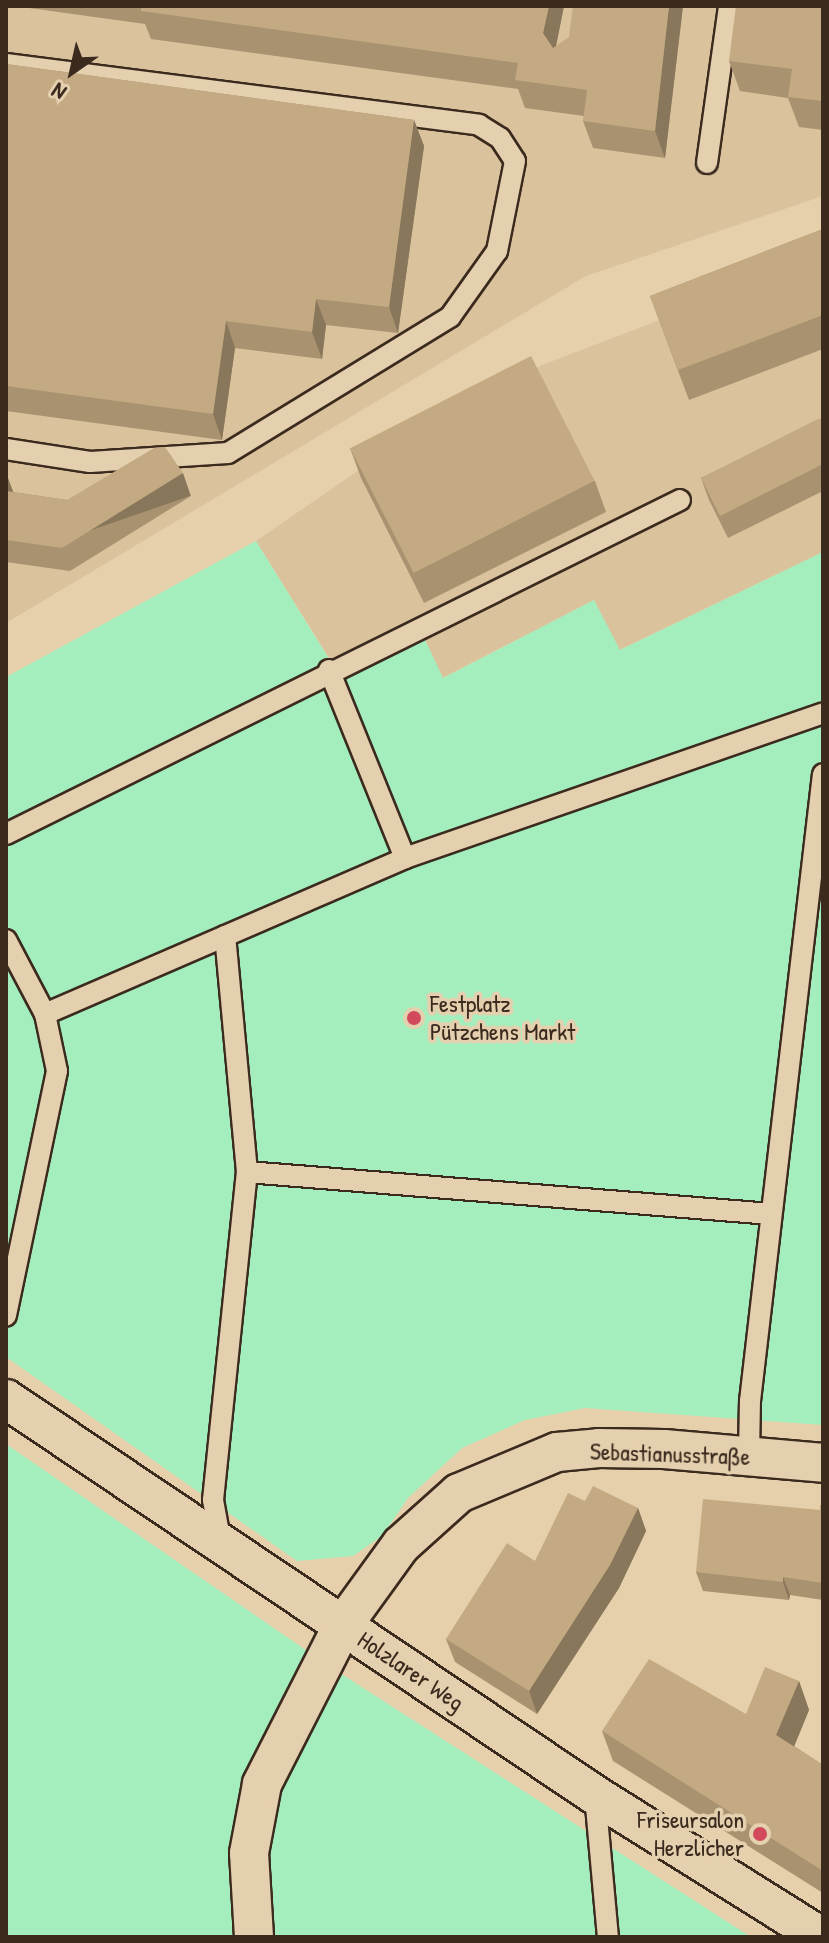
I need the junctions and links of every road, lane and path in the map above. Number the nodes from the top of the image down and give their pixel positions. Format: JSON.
{"nodes":[{"id":1,"x":729,"y":6,"type":"edge"},
{"id":2,"x":6,"y":64,"type":"edge"},
{"id":3,"x":707,"y":163,"type":"dead end"},
{"id":4,"x":6,"y":449,"type":"edge"},
{"id":5,"x":680,"y":500,"type":"dead end"},
{"id":6,"x":329,"y":670,"type":"junction"},
{"id":7,"x":823,"y":713,"type":"edge"},
{"id":8,"x":823,"y":774,"type":"edge"},
{"id":9,"x":6,"y":834,"type":"edge"},
{"id":10,"x":405,"y":858,"type":"junction"},
{"id":11,"x":225,"y":936,"type":"junction"},
{"id":12,"x":6,"y":940,"type":"edge"},
{"id":13,"x":45,"y":1014,"type":"junction"},
{"id":14,"x":247,"y":1172,"type":"junction"},
{"id":15,"x":771,"y":1214,"type":"junction"},
{"id":16,"x":6,"y":1316,"type":"edge"},
{"id":17,"x":6,"y":1399,"type":"edge"},
{"id":18,"x":749,"y":1456,"type":"junction"},
{"id":19,"x":823,"y":1463,"type":"edge"},
{"id":20,"x":221,"y":1544,"type":"junction"},
{"id":21,"x":343,"y":1625,"type":"junction"},
{"id":22,"x":595,"y":1795,"type":"junction"},
{"id":23,"x":254,"y":1937,"type":"edge"},
{"id":24,"x":608,"y":1937,"type":"edge"},
{"id":25,"x":821,"y":1937,"type":"edge"}],
"edges":[{"from":1,"to":3,"type":"lane"},
{"from":2,"to":4,"type":"lane"},
{"from":5,"to":6,"type":"lane"},
{"from":6,"to":9,"type":"lane"},
{"from":6,"to":10,"type":"lane"},
{"from":7,"to":10,"type":"lane"},
{"from":8,"to":15,"type":"lane"},
{"from":10,"to":11,"type":"lane"},
{"from":11,"to":13,"type":"lane"},
{"from":11,"to":14,"type":"lane"},
{"from":12,"to":13,"type":"lane"},
{"from":13,"to":16,"type":"lane"},
{"from":14,"to":15,"type":"lane"},
{"from":14,"to":20,"type":"lane"},
{"from":15,"to":18,"type":"lane"},
{"from":17,"to":20,"type":"street","name":"Holzlarer Weg"},
{"from":18,"to":19,"type":"street","name":"Sebastianusstraße"},
{"from":18,"to":21,"type":"street","name":"Sebastianusstraße"},
{"from":20,"to":21,"type":"street","name":"Holzlarer Weg"},
{"from":21,"to":22,"type":"street","name":"Holzlarer Weg"},
{"from":21,"to":23,"type":"street","name":"Sebastianusstraße"},
{"from":22,"to":24,"type":"lane"},
{"from":22,"to":25,"type":"street","name":"Holzlarer Weg"}]}
